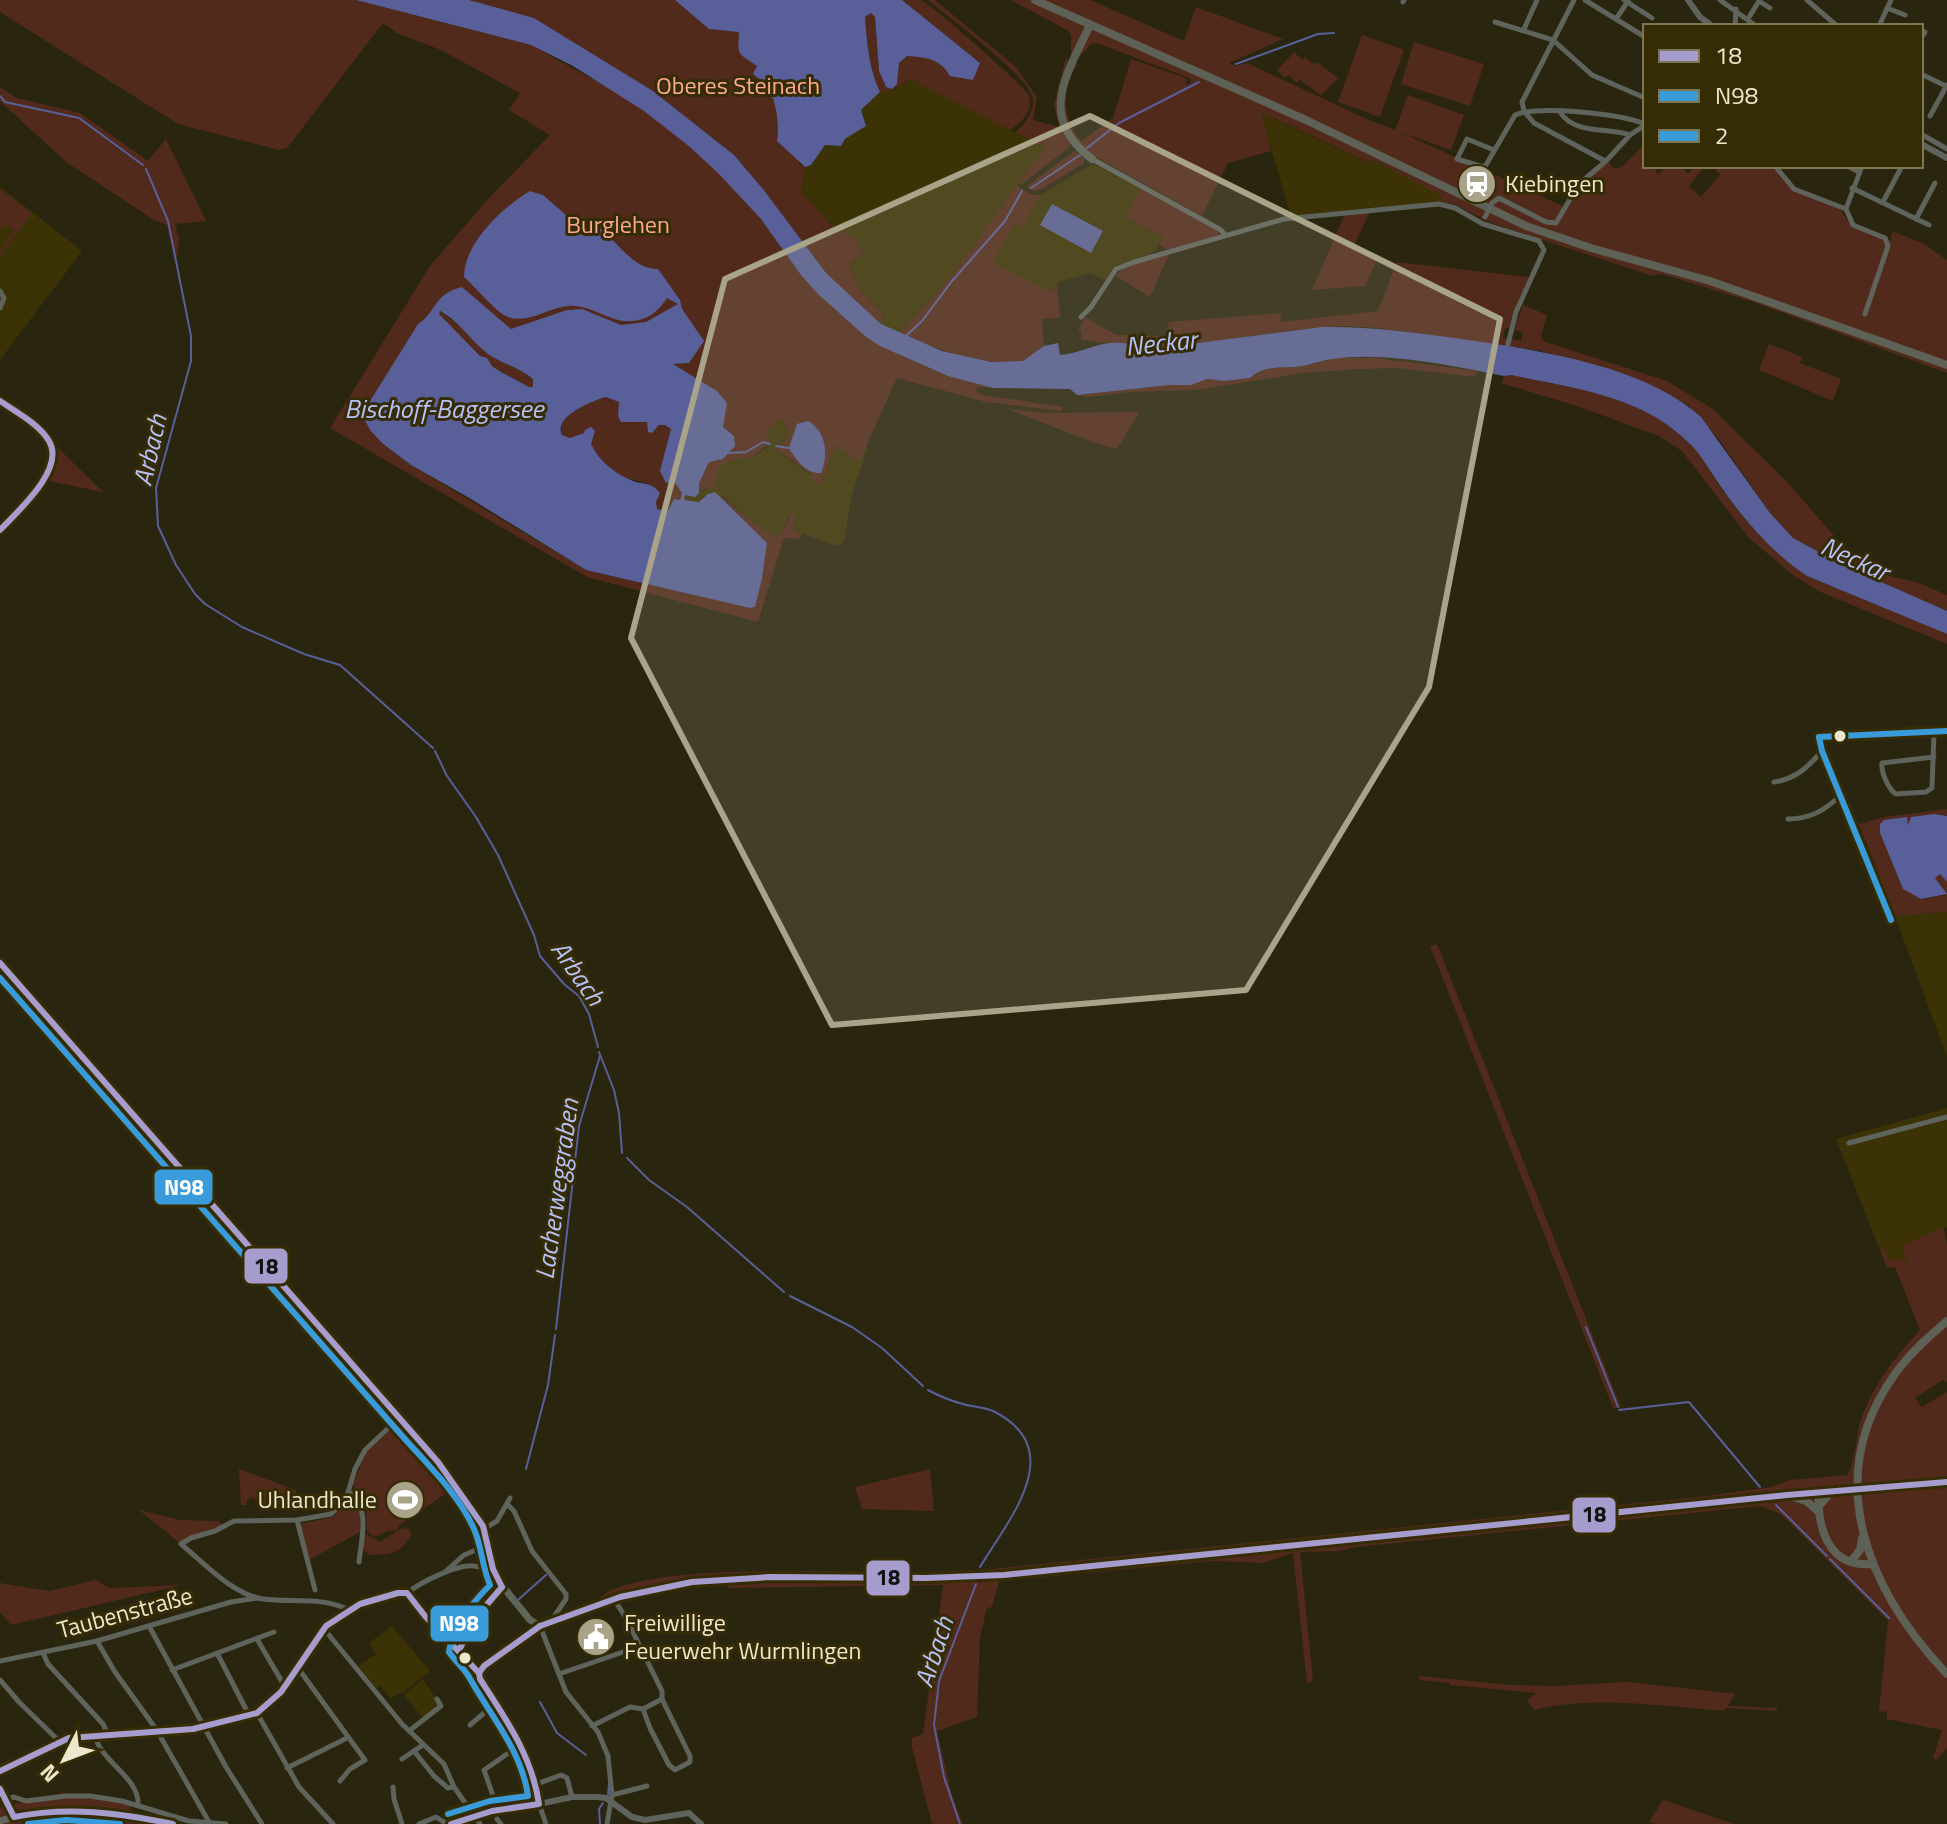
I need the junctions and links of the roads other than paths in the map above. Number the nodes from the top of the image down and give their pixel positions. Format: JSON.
{"nodes":[{"id":1,"x":1035,"y":0,"type":"edge"},
{"id":2,"x":1537,"y":0,"type":"edge"},
{"id":3,"x":1574,"y":0,"type":"edge"},
{"id":4,"x":1585,"y":0,"type":"edge"},
{"id":5,"x":1688,"y":0,"type":"edge"},
{"id":6,"x":1720,"y":0,"type":"edge"},
{"id":7,"x":1807,"y":0,"type":"edge"},
{"id":8,"x":1891,"y":0,"type":"edge"},
{"id":9,"x":1627,"y":1,"type":"edge"},
{"id":10,"x":1770,"y":8,"type":"dead end"},
{"id":11,"x":1887,"y":8,"type":"junction"},
{"id":12,"x":1736,"y":9,"type":"junction"},
{"id":13,"x":1905,"y":15,"type":"dead end"},
{"id":14,"x":1652,"y":18,"type":"dead end"},
{"id":15,"x":1616,"y":19,"type":"junction"},
{"id":16,"x":1748,"y":19,"type":"junction"},
{"id":17,"x":1495,"y":22,"type":"dead end"},
{"id":18,"x":1710,"y":24,"type":"edge"},
{"id":19,"x":1735,"y":24,"type":"edge"},
{"id":20,"x":1754,"y":24,"type":"edge"},
{"id":21,"x":1835,"y":24,"type":"edge"},
{"id":22,"x":1880,"y":24,"type":"edge"},
{"id":23,"x":1090,"y":25,"type":"junction"},
{"id":24,"x":1524,"y":29,"type":"junction"},
{"id":25,"x":1643,"y":36,"type":"edge"},
{"id":26,"x":1553,"y":40,"type":"junction"},
{"id":27,"x":1923,"y":75,"type":"edge"},
{"id":28,"x":1947,"y":86,"type":"edge"},
{"id":29,"x":1643,"y":98,"type":"edge"},
{"id":30,"x":1524,"y":111,"type":"junction"},
{"id":31,"x":1560,"y":112,"type":"junction"},
{"id":32,"x":1930,"y":116,"type":"dead end"},
{"id":33,"x":1643,"y":124,"type":"edge"},
{"id":34,"x":1643,"y":126,"type":"edge"},
{"id":35,"x":1630,"y":135,"type":"junction"},
{"id":36,"x":1923,"y":135,"type":"edge"},
{"id":37,"x":1923,"y":145,"type":"edge"},
{"id":38,"x":1947,"y":149,"type":"edge"},
{"id":39,"x":1494,"y":150,"type":"junction"},
{"id":40,"x":1090,"y":158,"type":"joint"},
{"id":41,"x":1947,"y":158,"type":"edge"},
{"id":42,"x":1606,"y":161,"type":"junction"},
{"id":43,"x":1777,"y":168,"type":"edge"},
{"id":44,"x":1901,"y":168,"type":"edge"},
{"id":45,"x":1906,"y":168,"type":"edge"},
{"id":46,"x":1860,"y":169,"type":"edge"},
{"id":47,"x":1910,"y":170,"type":"dead end"},
{"id":48,"x":1935,"y":183,"type":"dead end"},
{"id":49,"x":1852,"y":188,"type":"junction"},
{"id":50,"x":1883,"y":202,"type":"junction"},
{"id":51,"x":1846,"y":209,"type":"junction"},
{"id":52,"x":1916,"y":219,"type":"junction"},
{"id":53,"x":1483,"y":224,"type":"junction"},
{"id":54,"x":1929,"y":225,"type":"dead end"},
{"id":55,"x":1225,"y":235,"type":"junction"},
{"id":56,"x":0,"y":291,"type":"edge"},
{"id":57,"x":0,"y":308,"type":"edge"},
{"id":58,"x":1865,"y":314,"type":"dead end"},
{"id":59,"x":1081,"y":317,"type":"dead end"},
{"id":60,"x":1508,"y":344,"type":"dead end"},
{"id":61,"x":1947,"y":365,"type":"edge"},
{"id":62,"x":0,"y":401,"type":"edge"},
{"id":63,"x":0,"y":530,"type":"edge"},
{"id":64,"x":1947,"y":731,"type":"edge"},
{"id":65,"x":1934,"y":732,"type":"junction"},
{"id":66,"x":1822,"y":751,"type":"junction"},
{"id":67,"x":1934,"y":757,"type":"junction"},
{"id":68,"x":1774,"y":782,"type":"dead end"},
{"id":69,"x":1841,"y":795,"type":"junction"},
{"id":70,"x":1788,"y":819,"type":"dead end"},
{"id":71,"x":1854,"y":826,"type":"dead end"},
{"id":72,"x":0,"y":963,"type":"edge"},
{"id":73,"x":1947,"y":1117,"type":"edge"},
{"id":74,"x":1849,"y":1143,"type":"dead end"},
{"id":75,"x":1947,"y":1321,"type":"edge"},
{"id":76,"x":400,"y":1417,"type":"junction"},
{"id":77,"x":1947,"y":1482,"type":"edge"},
{"id":78,"x":1832,"y":1491,"type":"junction"},
{"id":79,"x":349,"y":1492,"type":"junction"},
{"id":80,"x":1815,"y":1492,"type":"junction"},
{"id":81,"x":1787,"y":1495,"type":"junction"},
{"id":82,"x":1818,"y":1508,"type":"junction"},
{"id":83,"x":297,"y":1520,"type":"junction"},
{"id":84,"x":484,"y":1529,"type":"junction"},
{"id":85,"x":1863,"y":1534,"type":"junction"},
{"id":86,"x":488,"y":1545,"type":"junction"},
{"id":87,"x":1849,"y":1560,"type":"junction"},
{"id":88,"x":1871,"y":1560,"type":"junction"},
{"id":89,"x":359,"y":1562,"type":"dead end"},
{"id":90,"x":493,"y":1569,"type":"junction"},
{"id":91,"x":445,"y":1573,"type":"junction"},
{"id":92,"x":502,"y":1587,"type":"junction"},
{"id":93,"x":315,"y":1590,"type":"dead end"},
{"id":94,"x":407,"y":1593,"type":"junction"},
{"id":95,"x":259,"y":1598,"type":"junction"},
{"id":96,"x":618,"y":1598,"type":"junction"},
{"id":97,"x":349,"y":1610,"type":"junction"},
{"id":98,"x":556,"y":1622,"type":"junction"},
{"id":99,"x":149,"y":1626,"type":"junction"},
{"id":100,"x":540,"y":1626,"type":"junction"},
{"id":101,"x":324,"y":1629,"type":"junction"},
{"id":102,"x":274,"y":1632,"type":"dead end"},
{"id":103,"x":257,"y":1639,"type":"junction"},
{"id":104,"x":97,"y":1641,"type":"junction"},
{"id":105,"x":459,"y":1650,"type":"junction"},
{"id":106,"x":626,"y":1651,"type":"dead end"},
{"id":107,"x":43,"y":1653,"type":"junction"},
{"id":108,"x":217,"y":1653,"type":"junction"},
{"id":109,"x":0,"y":1661,"type":"edge"},
{"id":110,"x":298,"y":1668,"type":"junction"},
{"id":111,"x":172,"y":1670,"type":"junction"},
{"id":112,"x":479,"y":1673,"type":"junction"},
{"id":113,"x":559,"y":1674,"type":"junction"},
{"id":114,"x":1947,"y":1674,"type":"edge"},
{"id":115,"x":0,"y":1680,"type":"edge"},
{"id":116,"x":285,"y":1687,"type":"junction"},
{"id":117,"x":437,"y":1699,"type":"dead end"},
{"id":118,"x":662,"y":1699,"type":"junction"},
{"id":119,"x":496,"y":1703,"type":"junction"},
{"id":120,"x":643,"y":1709,"type":"junction"},
{"id":121,"x":257,"y":1713,"type":"junction"},
{"id":122,"x":249,"y":1715,"type":"junction"},
{"id":123,"x":470,"y":1725,"type":"dead end"},
{"id":124,"x":592,"y":1726,"type":"junction"},
{"id":125,"x":204,"y":1727,"type":"junction"},
{"id":126,"x":409,"y":1731,"type":"junction"},
{"id":127,"x":158,"y":1732,"type":"junction"},
{"id":128,"x":108,"y":1735,"type":"junction"},
{"id":129,"x":95,"y":1736,"type":"junction"},
{"id":130,"x":347,"y":1738,"type":"junction"},
{"id":131,"x":59,"y":1741,"type":"junction"},
{"id":132,"x":423,"y":1745,"type":"junction"},
{"id":133,"x":521,"y":1745,"type":"junction"},
{"id":134,"x":414,"y":1751,"type":"junction"},
{"id":135,"x":402,"y":1759,"type":"dead end"},
{"id":136,"x":287,"y":1768,"type":"junction"},
{"id":137,"x":0,"y":1771,"type":"edge"},
{"id":138,"x":340,"y":1781,"type":"dead end"},
{"id":139,"x":537,"y":1784,"type":"junction"},
{"id":140,"x":647,"y":1786,"type":"dead end"},
{"id":141,"x":393,"y":1787,"type":"dead end"},
{"id":142,"x":454,"y":1787,"type":"junction"},
{"id":143,"x":0,"y":1789,"type":"edge"},
{"id":144,"x":572,"y":1797,"type":"junction"},
{"id":145,"x":612,"y":1798,"type":"junction"},
{"id":146,"x":6,"y":1799,"type":"junction"},
{"id":147,"x":539,"y":1804,"type":"junction"},
{"id":148,"x":138,"y":1805,"type":"junction"},
{"id":149,"x":474,"y":1816,"type":"junction"},
{"id":150,"x":14,"y":1817,"type":"junction"},
{"id":151,"x":499,"y":1818,"type":"edge"},
{"id":152,"x":0,"y":1821,"type":"edge"},
{"id":153,"x":209,"y":1822,"type":"edge"},
{"id":154,"x":173,"y":1824,"type":"edge"},
{"id":155,"x":226,"y":1824,"type":"edge"},
{"id":156,"x":262,"y":1824,"type":"edge"},
{"id":157,"x":333,"y":1824,"type":"edge"},
{"id":158,"x":402,"y":1824,"type":"edge"},
{"id":159,"x":419,"y":1824,"type":"edge"},
{"id":160,"x":449,"y":1824,"type":"edge"},
{"id":161,"x":480,"y":1824,"type":"edge"},
{"id":162,"x":546,"y":1824,"type":"edge"},
{"id":163,"x":607,"y":1824,"type":"edge"},
{"id":164,"x":700,"y":1824,"type":"edge"}],
"edges":[{"from":1,"to":23,"type":"main road"},
{"from":2,"to":24,"type":"street"},
{"from":3,"to":26,"type":"street"},
{"from":4,"to":15,"type":"street"},
{"from":5,"to":18,"type":"street"},
{"from":6,"to":12,"type":"street"},
{"from":7,"to":21,"type":"street"},
{"from":8,"to":11,"type":"street"},
{"from":9,"to":14,"type":"street"},
{"from":9,"to":15,"type":"street"},
{"from":10,"to":16,"type":"street"},
{"from":11,"to":13,"type":"street"},
{"from":11,"to":22,"type":"street"},
{"from":12,"to":16,"type":"street"},
{"from":12,"to":19,"type":"street"},
{"from":15,"to":25,"type":"street"},
{"from":16,"to":20,"type":"street"},
{"from":17,"to":24,"type":"street"},
{"from":23,"to":40,"type":"main road"},
{"from":23,"to":61,"type":"main road"},
{"from":24,"to":26,"type":"street"},
{"from":26,"to":29,"type":"street"},
{"from":26,"to":30,"type":"street"},
{"from":27,"to":28,"type":"street"},
{"from":28,"to":32,"type":"street"},
{"from":30,"to":31,"type":"street"},
{"from":30,"to":39,"type":"street"},
{"from":30,"to":42,"type":"street"},
{"from":31,"to":33,"type":"street"},
{"from":31,"to":35,"type":"street"},
{"from":34,"to":35,"type":"street"},
{"from":35,"to":42,"type":"street"},
{"from":36,"to":38,"type":"street"},
{"from":37,"to":41,"type":"street"},
{"from":39,"to":39,"type":"street"},
{"from":40,"to":55,"type":"street"},
{"from":42,"to":53,"type":"street","bridge":true},
{"from":43,"to":51,"type":"street"},
{"from":44,"to":50,"type":"street"},
{"from":45,"to":47,"type":"street"},
{"from":46,"to":49,"type":"street"},
{"from":48,"to":52,"type":"street"},
{"from":49,"to":50,"type":"street"},
{"from":49,"to":51,"type":"street"},
{"from":50,"to":52,"type":"street"},
{"from":51,"to":58,"type":"street"},
{"from":52,"to":54,"type":"street"},
{"from":53,"to":55,"type":"street"},
{"from":53,"to":60,"type":"street"},
{"from":55,"to":59,"type":"street"},
{"from":56,"to":57,"type":"street"},
{"from":62,"to":63,"type":"street"},
{"from":64,"to":65,"type":"street"},
{"from":65,"to":66,"type":"street"},
{"from":65,"to":67,"type":"street"},
{"from":66,"to":68,"type":"street"},
{"from":66,"to":69,"type":"street"},
{"from":67,"to":67,"type":"street"},
{"from":69,"to":70,"type":"street"},
{"from":69,"to":71,"type":"street"},
{"from":72,"to":76,"type":"main road"},
{"from":73,"to":74,"type":"street"},
{"from":75,"to":85,"type":"main road"},
{"from":76,"to":79,"type":"street"},
{"from":76,"to":84,"type":"main road"},
{"from":77,"to":78,"type":"main road","bridge":true},
{"from":78,"to":80,"type":"main road"},
{"from":78,"to":82,"type":"main road"},
{"from":79,"to":83,"type":"street"},
{"from":79,"to":89,"type":"street"},
{"from":80,"to":81,"type":"main road"},
{"from":80,"to":82,"type":"main road"},
{"from":81,"to":82,"type":"main road"},
{"from":81,"to":96,"type":"main road"},
{"from":82,"to":87,"type":"main road"},
{"from":83,"to":93,"type":"street"},
{"from":83,"to":95,"type":"street"},
{"from":84,"to":86,"type":"main road"},
{"from":84,"to":98,"type":"street"},
{"from":85,"to":87,"type":"main road"},
{"from":85,"to":88,"type":"main road"},
{"from":86,"to":90,"type":"main road"},
{"from":86,"to":91,"type":"street"},
{"from":87,"to":88,"type":"main road"},
{"from":88,"to":114,"type":"main road"},
{"from":90,"to":91,"type":"street"},
{"from":90,"to":92,"type":"main road"},
{"from":91,"to":94,"type":"street"},
{"from":92,"to":100,"type":"main road"},
{"from":92,"to":105,"type":"street"},
{"from":94,"to":97,"type":"street"},
{"from":94,"to":105,"type":"street"},
{"from":95,"to":97,"type":"street"},
{"from":95,"to":99,"type":"street","name":"Taubenstraße"},
{"from":96,"to":98,"type":"main road"},
{"from":96,"to":118,"type":"street"},
{"from":97,"to":101,"type":"street"},
{"from":98,"to":100,"type":"main road"},
{"from":99,"to":104,"type":"street","name":"Taubenstraße"},
{"from":99,"to":111,"type":"street"},
{"from":100,"to":112,"type":"main road"},
{"from":100,"to":113,"type":"street"},
{"from":101,"to":110,"type":"street"},
{"from":101,"to":126,"type":"street"},
{"from":102,"to":103,"type":"street"},
{"from":103,"to":108,"type":"street"},
{"from":103,"to":116,"type":"street"},
{"from":104,"to":107,"type":"street","name":"Taubenstraße"},
{"from":104,"to":127,"type":"street"},
{"from":105,"to":112,"type":"street"},
{"from":106,"to":113,"type":"street"},
{"from":107,"to":109,"type":"street","name":"Taubenstraße"},
{"from":107,"to":128,"type":"street"},
{"from":108,"to":111,"type":"street"},
{"from":108,"to":122,"type":"street"},
{"from":110,"to":116,"type":"street"},
{"from":110,"to":130,"type":"street"},
{"from":111,"to":125,"type":"street"},
{"from":112,"to":119,"type":"main road"},
{"from":113,"to":124,"type":"street"},
{"from":115,"to":131,"type":"street"},
{"from":116,"to":121,"type":"street"},
{"from":117,"to":126,"type":"street"},
{"from":118,"to":120,"type":"street"},
{"from":118,"to":120,"type":"street"},
{"from":119,"to":123,"type":"street"},
{"from":119,"to":133,"type":"main road"},
{"from":120,"to":124,"type":"street"},
{"from":121,"to":122,"type":"street"},
{"from":121,"to":136,"type":"street"},
{"from":122,"to":125,"type":"street"},
{"from":124,"to":145,"type":"street"},
{"from":125,"to":127,"type":"street"},
{"from":125,"to":156,"type":"street"},
{"from":126,"to":132,"type":"street"},
{"from":127,"to":128,"type":"street"},
{"from":127,"to":153,"type":"street"},
{"from":128,"to":129,"type":"street"},
{"from":129,"to":131,"type":"street"},
{"from":129,"to":148,"type":"street"},
{"from":130,"to":136,"type":"street"},
{"from":130,"to":138,"type":"street"},
{"from":131,"to":137,"type":"street"},
{"from":132,"to":134,"type":"street"},
{"from":132,"to":142,"type":"street"},
{"from":133,"to":139,"type":"main road"},
{"from":133,"to":151,"type":"street"},
{"from":134,"to":135,"type":"street"},
{"from":134,"to":142,"type":"street"},
{"from":136,"to":157,"type":"street"},
{"from":139,"to":144,"type":"street"},
{"from":139,"to":147,"type":"main road"},
{"from":140,"to":145,"type":"street"},
{"from":141,"to":158,"type":"street"},
{"from":142,"to":149,"type":"street"},
{"from":143,"to":146,"type":"street"},
{"from":144,"to":145,"type":"street"},
{"from":144,"to":147,"type":"street"},
{"from":145,"to":163,"type":"street"},
{"from":145,"to":164,"type":"street"},
{"from":146,"to":148,"type":"street"},
{"from":146,"to":150,"type":"street"},
{"from":147,"to":151,"type":"main road"},
{"from":147,"to":162,"type":"street"},
{"from":148,"to":153,"type":"street"},
{"from":149,"to":151,"type":"main road"},
{"from":149,"to":160,"type":"main road"},
{"from":149,"to":161,"type":"street"},
{"from":150,"to":152,"type":"main road"},
{"from":150,"to":154,"type":"main road"},
{"from":153,"to":155,"type":"street"},
{"from":159,"to":160,"type":"street"}]}
